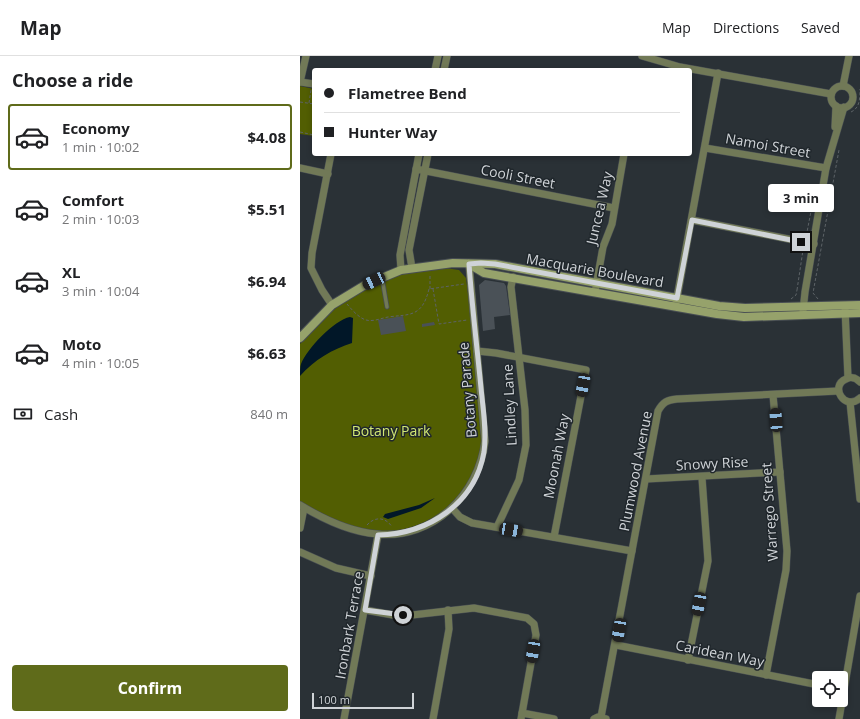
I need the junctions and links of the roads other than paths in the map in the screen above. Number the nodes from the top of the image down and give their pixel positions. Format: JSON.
{"nodes":[{"id":1,"x":306,"y":56,"type":"edge"},
{"id":2,"x":438,"y":56,"type":"edge"},
{"id":3,"x":447,"y":56,"type":"edge"},
{"id":4,"x":644,"y":56,"type":"edge"},
{"id":5,"x":849,"y":56,"type":"edge"},
{"id":6,"x":435,"y":68,"type":"edge"},
{"id":7,"x":444,"y":68,"type":"edge"},
{"id":8,"x":691,"y":68,"type":"edge"},
{"id":9,"x":692,"y":68,"type":"edge"},
{"id":10,"x":718,"y":73,"type":"junction"},
{"id":11,"x":300,"y":82,"type":"edge"},
{"id":12,"x":312,"y":86,"type":"edge"},
{"id":13,"x":843,"y":86,"type":"junction"},
{"id":14,"x":832,"y":94,"type":"junction"},
{"id":15,"x":856,"y":99,"type":"edge"},
{"id":16,"x":840,"y":106,"type":"junction"},
{"id":17,"x":705,"y":148,"type":"junction"},
{"id":18,"x":331,"y":156,"type":"edge"},
{"id":19,"x":419,"y":156,"type":"edge"},
{"id":20,"x":428,"y":156,"type":"edge"},
{"id":21,"x":624,"y":156,"type":"edge"},
{"id":22,"x":300,"y":168,"type":"edge"},
{"id":23,"x":826,"y":168,"type":"junction"},
{"id":24,"x":416,"y":169,"type":"junction"},
{"id":25,"x":424,"y":171,"type":"junction"},
{"id":26,"x":328,"y":174,"type":"junction"},
{"id":27,"x":614,"y":208,"type":"junction"},
{"id":28,"x":692,"y":220,"type":"junction"},
{"id":29,"x":814,"y":244,"type":"junction"},
{"id":30,"x":469,"y":264,"type":"junction"},
{"id":31,"x":412,"y":268,"type":"junction"},
{"id":32,"x":401,"y":270,"type":"junction"},
{"id":33,"x":382,"y":277,"type":"junction"},
{"id":34,"x":513,"y":277,"type":"junction"},
{"id":35,"x":596,"y":288,"type":"junction"},
{"id":36,"x":676,"y":302,"type":"junction"},
{"id":37,"x":860,"y":304,"type":"edge"},
{"id":38,"x":332,"y":306,"type":"junction"},
{"id":39,"x":803,"y":306,"type":"junction"},
{"id":40,"x":387,"y":307,"type":"dead end"},
{"id":41,"x":845,"y":310,"type":"junction"},
{"id":42,"x":860,"y":313,"type":"edge"},
{"id":43,"x":803,"y":315,"type":"junction"},
{"id":44,"x":300,"y":338,"type":"edge"},
{"id":45,"x":477,"y":351,"type":"junction"},
{"id":46,"x":520,"y":358,"type":"junction"},
{"id":47,"x":848,"y":378,"type":"junction"},
{"id":48,"x":860,"y":382,"type":"edge"},
{"id":49,"x":838,"y":391,"type":"junction"},
{"id":50,"x":773,"y":395,"type":"junction"},
{"id":51,"x":860,"y":398,"type":"edge"},
{"id":52,"x":850,"y":402,"type":"junction"},
{"id":53,"x":780,"y":472,"type":"junction"},
{"id":54,"x":702,"y":478,"type":"junction"},
{"id":55,"x":646,"y":479,"type":"junction"},
{"id":56,"x":860,"y":499,"type":"edge"},
{"id":57,"x":302,"y":507,"type":"edge"},
{"id":58,"x":452,"y":508,"type":"junction"},
{"id":59,"x":497,"y":527,"type":"junction"},
{"id":60,"x":300,"y":528,"type":"edge"},
{"id":61,"x":378,"y":535,"type":"junction"},
{"id":62,"x":554,"y":537,"type":"junction"},
{"id":63,"x":632,"y":551,"type":"junction"},
{"id":64,"x":300,"y":552,"type":"edge"},
{"id":65,"x":371,"y":576,"type":"junction"},
{"id":66,"x":860,"y":596,"type":"edge"},
{"id":67,"x":365,"y":610,"type":"junction"},
{"id":68,"x":448,"y":610,"type":"junction"},
{"id":69,"x":616,"y":645,"type":"junction"},
{"id":70,"x":688,"y":660,"type":"junction"},
{"id":71,"x":846,"y":671,"type":"edge"},
{"id":72,"x":766,"y":675,"type":"junction"},
{"id":73,"x":812,"y":684,"type":"edge"},
{"id":74,"x":840,"y":707,"type":"edge"},
{"id":75,"x":522,"y":716,"type":"edge"},
{"id":76,"x":604,"y":718,"type":"edge"},
{"id":77,"x":344,"y":719,"type":"edge"},
{"id":78,"x":433,"y":719,"type":"edge"},
{"id":79,"x":554,"y":719,"type":"edge"},
{"id":80,"x":594,"y":719,"type":"edge"},
{"id":81,"x":839,"y":719,"type":"edge"}],
"edges":[{"from":1,"to":11,"type":"street"},
{"from":2,"to":6,"type":"street"},
{"from":3,"to":7,"type":"street"},
{"from":4,"to":8,"type":"street"},
{"from":5,"to":13,"type":"street"},
{"from":9,"to":10,"type":"street"},
{"from":10,"to":14,"type":"street"},
{"from":10,"to":17,"type":"street"},
{"from":11,"to":12,"type":"street"},
{"from":13,"to":14,"type":"street"},
{"from":13,"to":15,"type":"street"},
{"from":14,"to":16,"type":"street"},
{"from":15,"to":16,"type":"street"},
{"from":16,"to":23,"type":"street"},
{"from":17,"to":23,"type":"street","name":"Namoi Street"},
{"from":17,"to":28,"type":"street"},
{"from":18,"to":26,"type":"street"},
{"from":19,"to":24,"type":"street"},
{"from":20,"to":25,"type":"street"},
{"from":21,"to":27,"type":"street","name":"Juncea Way"},
{"from":22,"to":26,"type":"street"},
{"from":23,"to":29,"type":"street"},
{"from":24,"to":25,"type":"street","name":"Cooli Street"},
{"from":24,"to":32,"type":"street"},
{"from":25,"to":27,"type":"street","name":"Cooli Street"},
{"from":25,"to":31,"type":"street"},
{"from":26,"to":38,"type":"street"},
{"from":27,"to":35,"type":"street","name":"Juncea Way"},
{"from":28,"to":29,"type":"street"},
{"from":28,"to":36,"type":"street"},
{"from":29,"to":39,"type":"street"},
{"from":30,"to":31,"type":"street","name":"Macquarie Boulevard"},
{"from":30,"to":34,"type":"street","name":"Macquarie Boulevard"},
{"from":30,"to":35,"type":"street","name":"Macquarie Boulevard"},
{"from":30,"to":45,"type":"street","name":"Botany Parade"},
{"from":31,"to":32,"type":"street","name":"Macquarie Boulevard"},
{"from":32,"to":33,"type":"street","name":"Macquarie Boulevard"},
{"from":33,"to":38,"type":"street","name":"Macquarie Boulevard"},
{"from":33,"to":40,"type":"lane"},
{"from":34,"to":35,"type":"street","name":"Macquarie Boulevard"},
{"from":34,"to":46,"type":"street","name":"Lindley Lane"},
{"from":35,"to":36,"type":"street","name":"Macquarie Boulevard"},
{"from":36,"to":39,"type":"street","name":"Macquarie Boulevard"},
{"from":36,"to":43,"type":"street","name":"Macquarie Boulevard"},
{"from":37,"to":41,"type":"street","name":"Macquarie Boulevard"},
{"from":38,"to":44,"type":"street","name":"Macquarie Boulevard"},
{"from":39,"to":41,"type":"street","name":"Macquarie Boulevard"},
{"from":39,"to":43,"type":"street"},
{"from":41,"to":42,"type":"street","name":"Macquarie Boulevard"},
{"from":41,"to":43,"type":"street","name":"Macquarie Boulevard"},
{"from":41,"to":47,"type":"street"},
{"from":45,"to":46,"type":"street","name":"Moonah Way"},
{"from":45,"to":58,"type":"street","name":"Botany Parade"},
{"from":46,"to":59,"type":"street","name":"Lindley Lane"},
{"from":46,"to":62,"type":"street","name":"Moonah Way"},
{"from":47,"to":48,"type":"street"},
{"from":47,"to":49,"type":"street"},
{"from":49,"to":50,"type":"street","name":"Plumwood Avenue"},
{"from":49,"to":52,"type":"street"},
{"from":50,"to":53,"type":"street","name":"Warrego Street"},
{"from":50,"to":55,"type":"street","name":"Plumwood Avenue"},
{"from":51,"to":52,"type":"street"},
{"from":52,"to":56,"type":"street"},
{"from":53,"to":54,"type":"street","name":"Snowy Rise"},
{"from":53,"to":72,"type":"street","name":"Warrego Street"},
{"from":54,"to":55,"type":"street","name":"Snowy Rise"},
{"from":54,"to":70,"type":"street"},
{"from":55,"to":63,"type":"street","name":"Plumwood Avenue"},
{"from":57,"to":60,"type":"street"},
{"from":57,"to":61,"type":"street","name":"Botany Parade"},
{"from":58,"to":59,"type":"street"},
{"from":58,"to":61,"type":"street","name":"Botany Parade"},
{"from":59,"to":62,"type":"street"},
{"from":61,"to":65,"type":"street","name":"Ironbark Terrace"},
{"from":62,"to":63,"type":"street"},
{"from":63,"to":69,"type":"street","name":"Plumwood Avenue"},
{"from":64,"to":65,"type":"street"},
{"from":65,"to":67,"type":"street","name":"Ironbark Terrace"},
{"from":66,"to":71,"type":"street"},
{"from":67,"to":68,"type":"street"},
{"from":67,"to":77,"type":"street","name":"Ironbark Terrace"},
{"from":68,"to":75,"type":"street"},
{"from":68,"to":78,"type":"street"},
{"from":69,"to":70,"type":"street","name":"Caridean Way"},
{"from":69,"to":76,"type":"street","name":"Plumwood Avenue"},
{"from":70,"to":72,"type":"street","name":"Caridean Way"},
{"from":72,"to":73,"type":"street","name":"Caridean Way"},
{"from":74,"to":81,"type":"street"},
{"from":75,"to":79,"type":"street"},
{"from":76,"to":80,"type":"street"}]}
